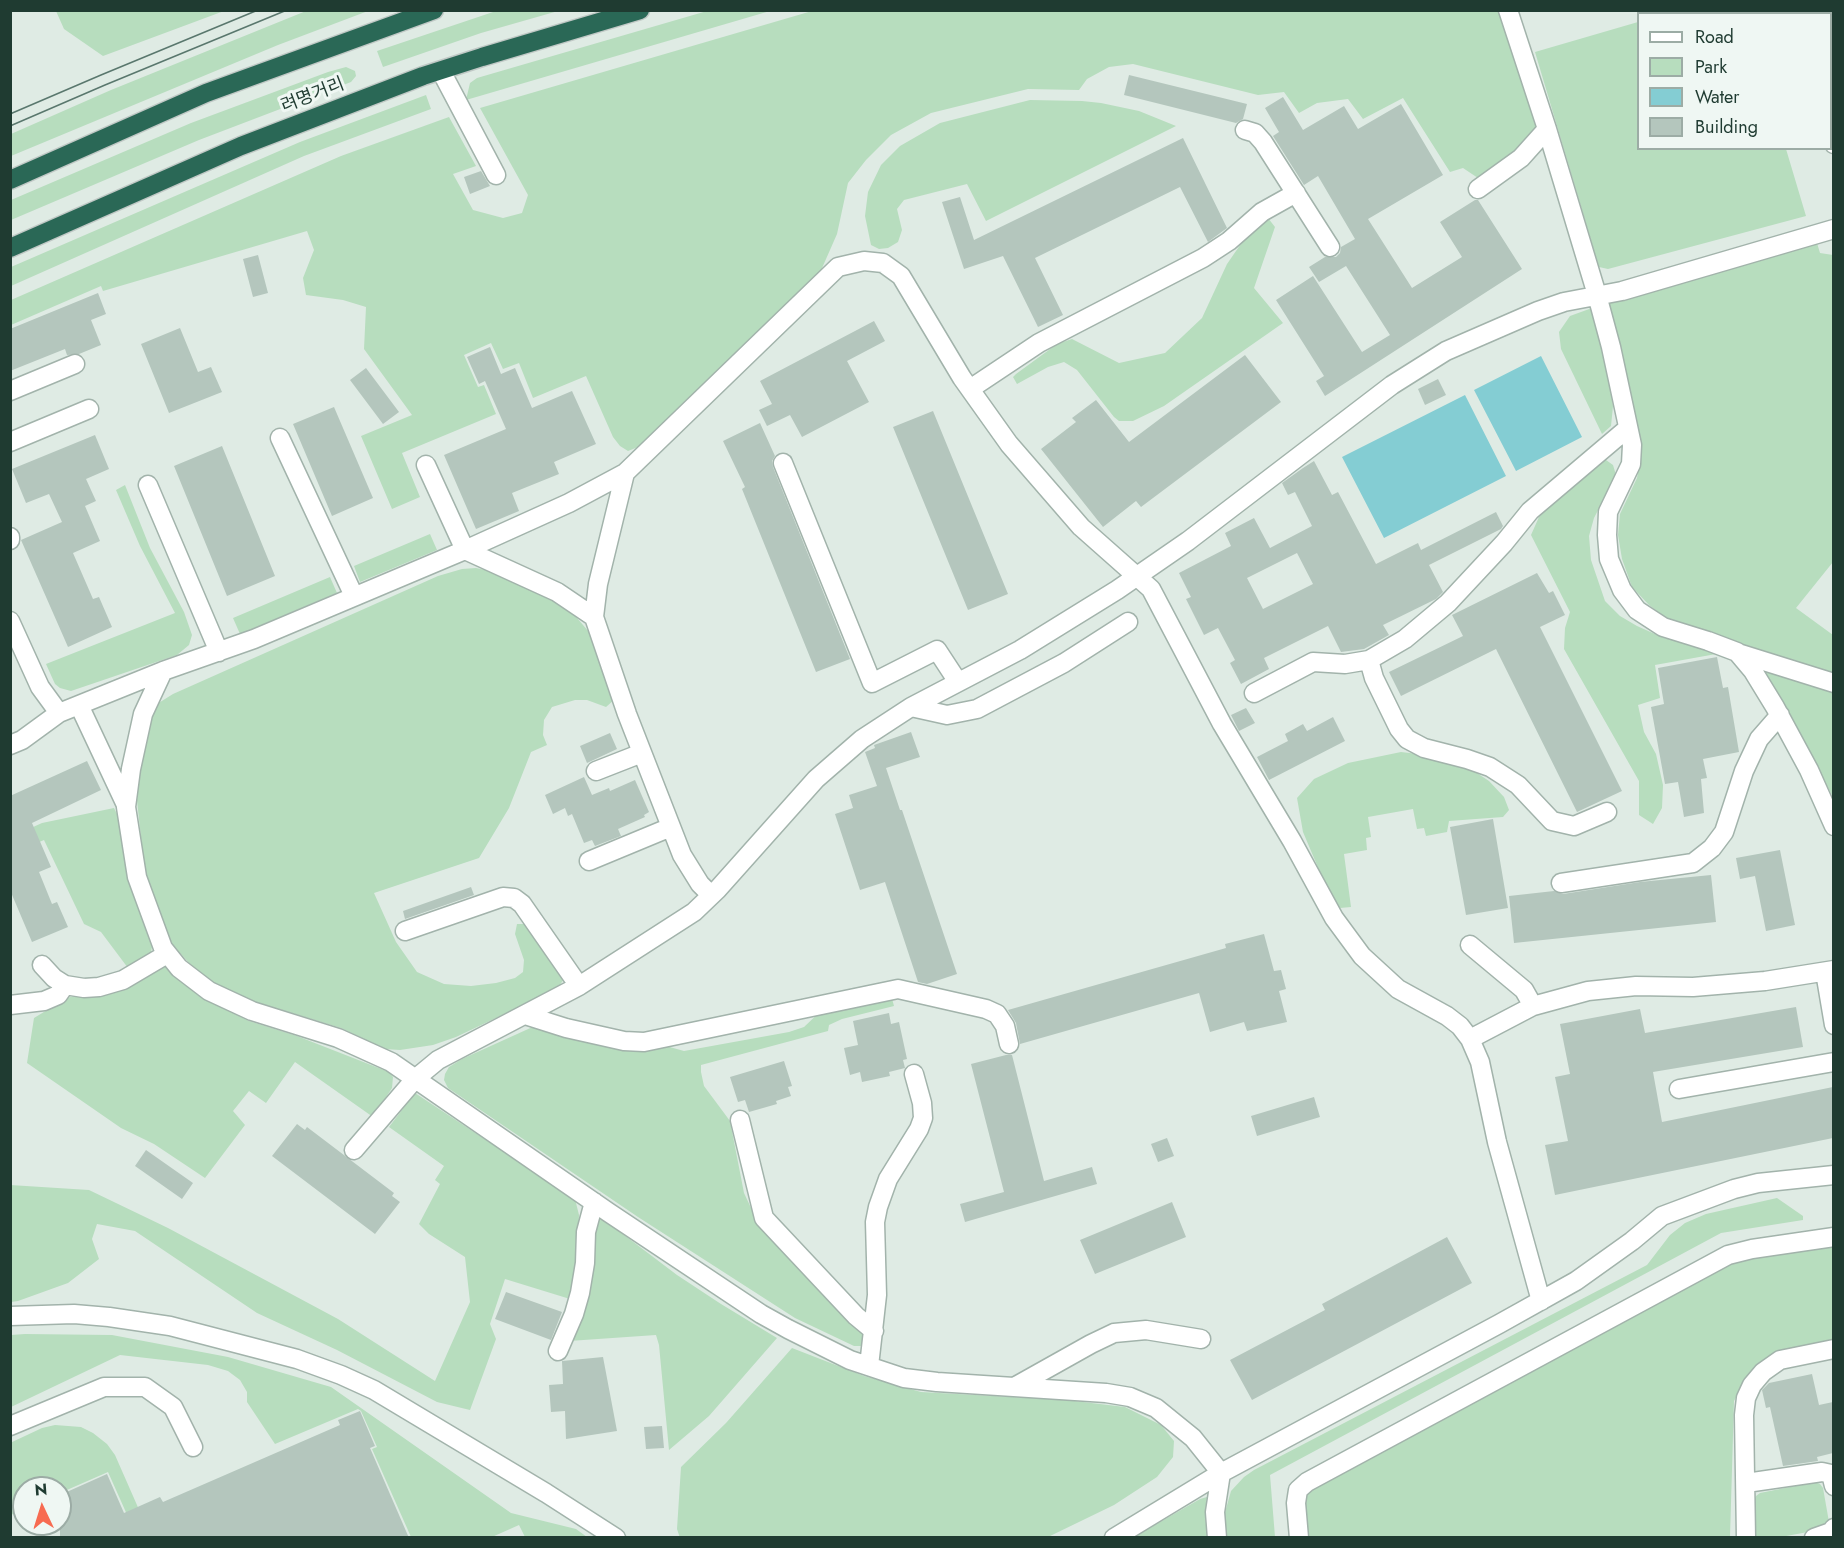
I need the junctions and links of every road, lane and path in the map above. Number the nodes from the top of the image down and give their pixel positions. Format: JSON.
{"nodes":[{"id":1,"x":434,"y":10,"type":"edge"},
{"id":2,"x":640,"y":10,"type":"edge"},
{"id":3,"x":1508,"y":10,"type":"edge"},
{"id":4,"x":441,"y":70,"type":"junction"},
{"id":5,"x":1547,"y":129,"type":"junction"},
{"id":6,"x":1245,"y":130,"type":"dead end"},
{"id":7,"x":496,"y":176,"type":"dead end"},
{"id":8,"x":10,"y":180,"type":"edge"},
{"id":9,"x":1478,"y":189,"type":"dead end"},
{"id":10,"x":1296,"y":193,"type":"junction"},
{"id":11,"x":1833,"y":229,"type":"edge"},
{"id":12,"x":10,"y":248,"type":"edge"},
{"id":13,"x":1330,"y":248,"type":"dead end"},
{"id":14,"x":1597,"y":295,"type":"junction"},
{"id":15,"x":75,"y":364,"type":"dead end"},
{"id":16,"x":970,"y":389,"type":"junction"},
{"id":17,"x":10,"y":391,"type":"edge"},
{"id":18,"x":89,"y":409,"type":"dead end"},
{"id":19,"x":1628,"y":428,"type":"junction"},
{"id":20,"x":280,"y":438,"type":"dead end"},
{"id":21,"x":10,"y":442,"type":"edge"},
{"id":22,"x":783,"y":463,"type":"dead end"},
{"id":23,"x":426,"y":465,"type":"dead end"},
{"id":24,"x":626,"y":473,"type":"junction"},
{"id":25,"x":148,"y":485,"type":"dead end"},
{"id":26,"x":465,"y":550,"type":"junction"},
{"id":27,"x":1137,"y":575,"type":"junction"},
{"id":28,"x":354,"y":596,"type":"junction"},
{"id":29,"x":594,"y":617,"type":"junction"},
{"id":30,"x":10,"y":621,"type":"edge"},
{"id":31,"x":1128,"y":622,"type":"dead end"},
{"id":32,"x":219,"y":652,"type":"junction"},
{"id":33,"x":1737,"y":652,"type":"junction"},
{"id":34,"x":1369,"y":660,"type":"junction"},
{"id":35,"x":163,"y":671,"type":"junction"},
{"id":36,"x":958,"y":682,"type":"junction"},
{"id":37,"x":1833,"y":683,"type":"edge"},
{"id":38,"x":1254,"y":693,"type":"dead end"},
{"id":39,"x":79,"y":705,"type":"junction"},
{"id":40,"x":911,"y":707,"type":"junction"},
{"id":41,"x":59,"y":713,"type":"junction"},
{"id":42,"x":1780,"y":715,"type":"junction"},
{"id":43,"x":10,"y":745,"type":"edge"},
{"id":44,"x":642,"y":753,"type":"junction"},
{"id":45,"x":596,"y":771,"type":"dead end"},
{"id":46,"x":126,"y":807,"type":"junction"},
{"id":47,"x":1607,"y":812,"type":"dead end"},
{"id":48,"x":1833,"y":826,"type":"edge"},
{"id":49,"x":671,"y":827,"type":"junction"},
{"id":50,"x":589,"y":861,"type":"dead end"},
{"id":51,"x":1561,"y":883,"type":"dead end"},
{"id":52,"x":711,"y":895,"type":"junction"},
{"id":53,"x":405,"y":931,"type":"dead end"},
{"id":54,"x":1470,"y":945,"type":"dead end"},
{"id":55,"x":167,"y":954,"type":"junction"},
{"id":56,"x":42,"y":965,"type":"dead end"},
{"id":57,"x":1829,"y":971,"type":"edge"},
{"id":58,"x":65,"y":985,"type":"junction"},
{"id":59,"x":579,"y":986,"type":"junction"},
{"id":60,"x":10,"y":1005,"type":"edge"},
{"id":61,"x":1533,"y":1006,"type":"junction"},
{"id":62,"x":525,"y":1015,"type":"junction"},
{"id":63,"x":1833,"y":1025,"type":"edge"},
{"id":64,"x":1470,"y":1040,"type":"junction"},
{"id":65,"x":1009,"y":1044,"type":"dead end"},
{"id":66,"x":1833,"y":1062,"type":"edge"},
{"id":67,"x":914,"y":1074,"type":"dead end"},
{"id":68,"x":415,"y":1079,"type":"junction"},
{"id":69,"x":1679,"y":1089,"type":"dead end"},
{"id":70,"x":740,"y":1120,"type":"dead end"},
{"id":71,"x":354,"y":1150,"type":"dead end"},
{"id":72,"x":1833,"y":1175,"type":"edge"},
{"id":73,"x":594,"y":1202,"type":"junction"},
{"id":74,"x":1833,"y":1237,"type":"edge"},
{"id":75,"x":1541,"y":1301,"type":"junction"},
{"id":76,"x":10,"y":1316,"type":"edge"},
{"id":77,"x":874,"y":1331,"type":"junction"},
{"id":78,"x":1201,"y":1339,"type":"dead end"},
{"id":79,"x":1833,"y":1349,"type":"edge"},
{"id":80,"x":558,"y":1351,"type":"dead end"},
{"id":81,"x":868,"y":1366,"type":"junction"},
{"id":82,"x":1016,"y":1386,"type":"junction"},
{"id":83,"x":10,"y":1426,"type":"edge"},
{"id":84,"x":193,"y":1447,"type":"dead end"},
{"id":85,"x":1221,"y":1473,"type":"junction"},
{"id":86,"x":1746,"y":1483,"type":"junction"},
{"id":87,"x":1833,"y":1486,"type":"edge"},
{"id":88,"x":1833,"y":1528,"type":"edge"},
{"id":89,"x":616,"y":1538,"type":"edge"},
{"id":90,"x":1114,"y":1538,"type":"edge"},
{"id":91,"x":1217,"y":1538,"type":"edge"},
{"id":92,"x":1299,"y":1538,"type":"edge"},
{"id":93,"x":1746,"y":1538,"type":"edge"},
{"id":94,"x":1814,"y":1538,"type":"edge"}],
"edges":[{"from":1,"to":8,"type":"highway"},
{"from":2,"to":4,"type":"highway","name":"려명거리"},
{"from":3,"to":5,"type":"street"},
{"from":4,"to":7,"type":"street"},
{"from":4,"to":12,"type":"highway","name":"려명거리"},
{"from":5,"to":9,"type":"street"},
{"from":5,"to":14,"type":"street"},
{"from":6,"to":10,"type":"street"},
{"from":10,"to":13,"type":"street"},
{"from":10,"to":16,"type":"street"},
{"from":11,"to":14,"type":"street"},
{"from":14,"to":19,"type":"street"},
{"from":14,"to":27,"type":"street"},
{"from":15,"to":17,"type":"street"},
{"from":16,"to":24,"type":"street"},
{"from":16,"to":27,"type":"street"},
{"from":18,"to":21,"type":"street"},
{"from":19,"to":33,"type":"street"},
{"from":19,"to":34,"type":"street"},
{"from":20,"to":28,"type":"street"},
{"from":22,"to":36,"type":"street"},
{"from":23,"to":26,"type":"street"},
{"from":24,"to":26,"type":"street"},
{"from":24,"to":29,"type":"street"},
{"from":25,"to":32,"type":"street"},
{"from":26,"to":28,"type":"street"},
{"from":26,"to":29,"type":"street"},
{"from":27,"to":36,"type":"street"},
{"from":27,"to":64,"type":"street"},
{"from":28,"to":32,"type":"street"},
{"from":29,"to":44,"type":"street"},
{"from":30,"to":41,"type":"street"},
{"from":31,"to":40,"type":"street"},
{"from":32,"to":35,"type":"street"},
{"from":33,"to":37,"type":"street"},
{"from":33,"to":42,"type":"street"},
{"from":34,"to":38,"type":"street"},
{"from":34,"to":47,"type":"street"},
{"from":35,"to":39,"type":"street"},
{"from":35,"to":46,"type":"street"},
{"from":36,"to":40,"type":"street"},
{"from":39,"to":41,"type":"street"},
{"from":39,"to":46,"type":"street"},
{"from":40,"to":52,"type":"street"},
{"from":41,"to":43,"type":"street"},
{"from":42,"to":48,"type":"street"},
{"from":42,"to":51,"type":"street"},
{"from":44,"to":45,"type":"street"},
{"from":44,"to":49,"type":"street"},
{"from":46,"to":55,"type":"street"},
{"from":49,"to":50,"type":"street"},
{"from":49,"to":52,"type":"street"},
{"from":52,"to":59,"type":"street"},
{"from":53,"to":59,"type":"street"},
{"from":54,"to":61,"type":"street"},
{"from":55,"to":58,"type":"street"},
{"from":55,"to":68,"type":"street"},
{"from":56,"to":58,"type":"street"},
{"from":57,"to":61,"type":"street"},
{"from":57,"to":63,"type":"street"},
{"from":58,"to":60,"type":"street"},
{"from":59,"to":62,"type":"street"},
{"from":61,"to":64,"type":"street"},
{"from":62,"to":65,"type":"street"},
{"from":62,"to":68,"type":"street"},
{"from":64,"to":75,"type":"street"},
{"from":66,"to":69,"type":"street"},
{"from":67,"to":77,"type":"street"},
{"from":68,"to":71,"type":"street"},
{"from":68,"to":73,"type":"street"},
{"from":70,"to":77,"type":"street"},
{"from":72,"to":75,"type":"street"},
{"from":73,"to":80,"type":"street"},
{"from":73,"to":81,"type":"street"},
{"from":74,"to":92,"type":"street"},
{"from":75,"to":85,"type":"street"},
{"from":76,"to":89,"type":"street"},
{"from":77,"to":81,"type":"street"},
{"from":78,"to":82,"type":"street"},
{"from":79,"to":86,"type":"street"},
{"from":81,"to":82,"type":"street"},
{"from":82,"to":85,"type":"street"},
{"from":83,"to":84,"type":"street"},
{"from":85,"to":90,"type":"street"},
{"from":85,"to":91,"type":"street"},
{"from":86,"to":87,"type":"street"},
{"from":86,"to":93,"type":"street"},
{"from":88,"to":94,"type":"street"}]}
